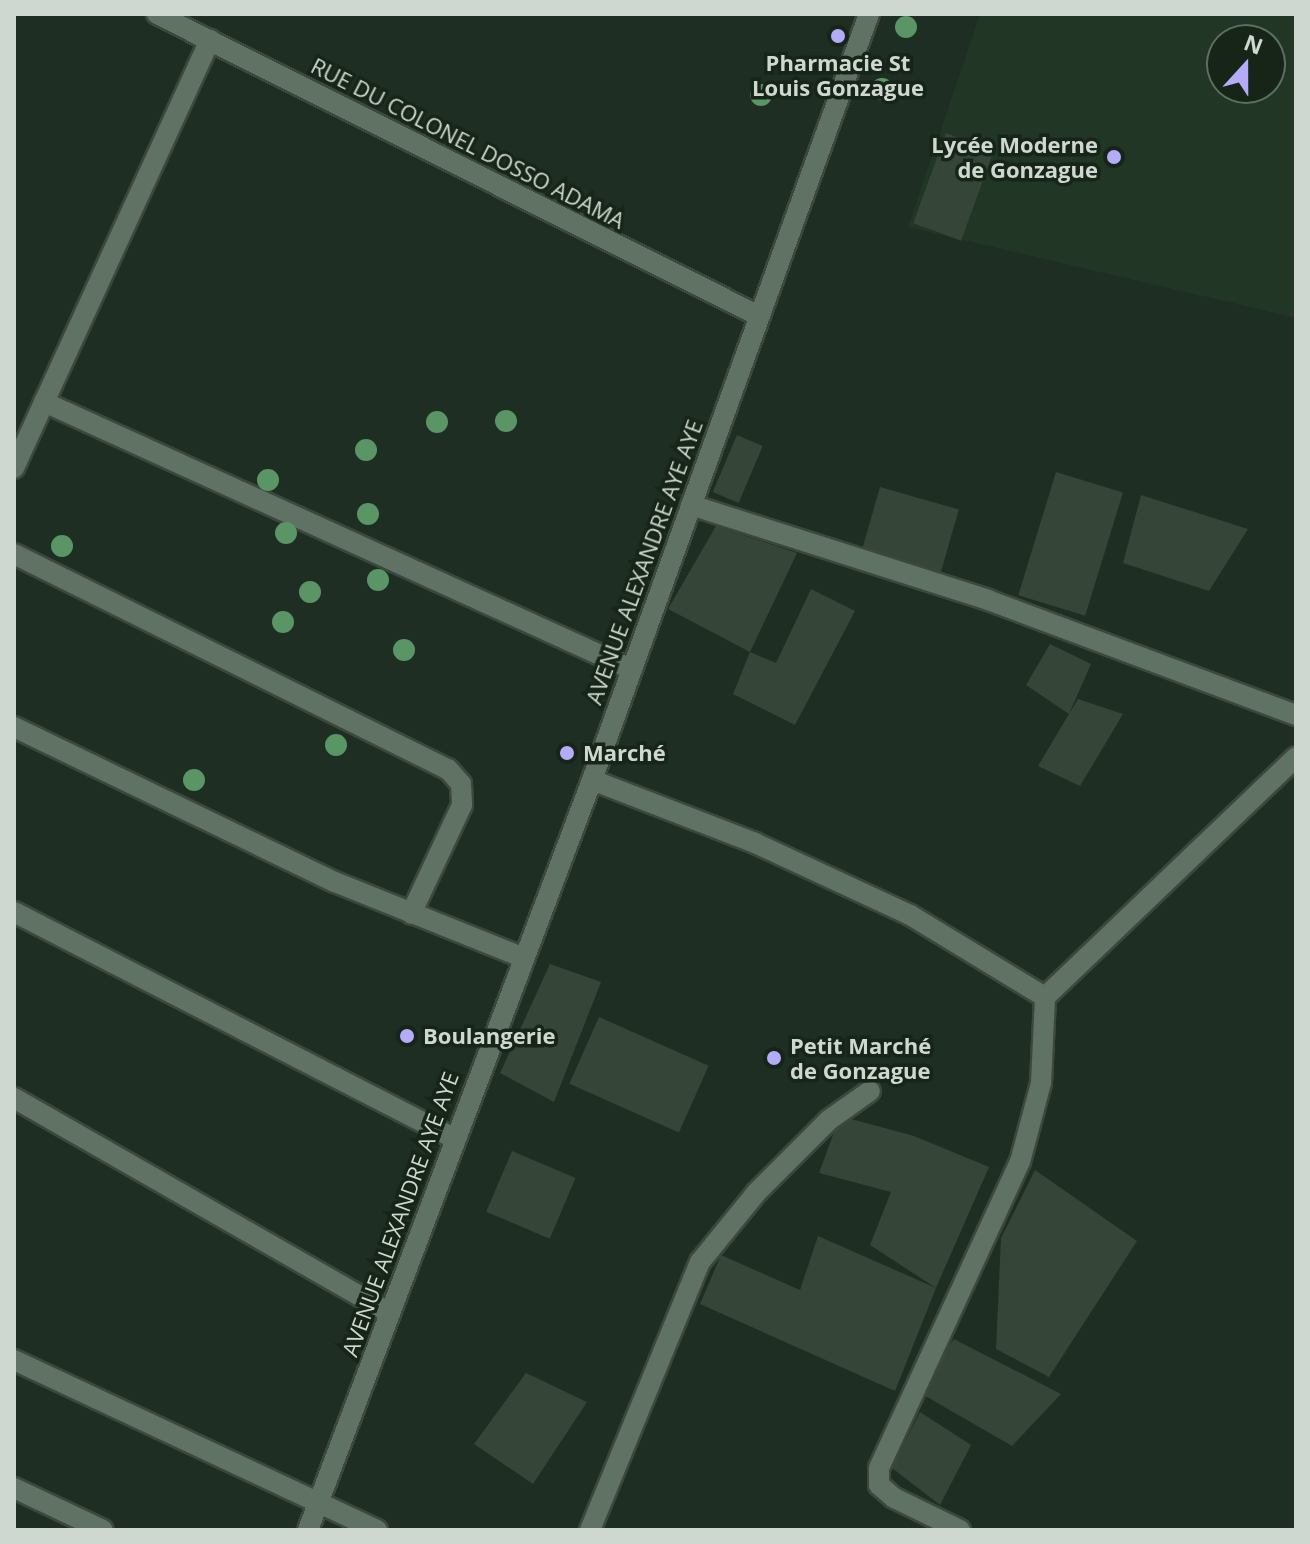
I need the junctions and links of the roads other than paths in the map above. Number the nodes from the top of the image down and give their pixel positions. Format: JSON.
{"nodes":[{"id":1,"x":157,"y":14,"type":"edge"},
{"id":2,"x":869,"y":14,"type":"edge"},
{"id":3,"x":210,"y":40,"type":"junction"},
{"id":4,"x":757,"y":315,"type":"junction"},
{"id":5,"x":44,"y":402,"type":"junction"},
{"id":6,"x":14,"y":468,"type":"edge"},
{"id":7,"x":691,"y":505,"type":"junction"},
{"id":8,"x":14,"y":554,"type":"edge"},
{"id":9,"x":631,"y":669,"type":"junction"},
{"id":10,"x":1296,"y":715,"type":"edge"},
{"id":11,"x":14,"y":727,"type":"edge"},
{"id":12,"x":1296,"y":757,"type":"edge"},
{"id":13,"x":592,"y":780,"type":"junction"},
{"id":14,"x":14,"y":912,"type":"edge"},
{"id":15,"x":411,"y":914,"type":"junction"},
{"id":16,"x":524,"y":958,"type":"junction"},
{"id":17,"x":1045,"y":997,"type":"junction"},
{"id":18,"x":870,"y":1091,"type":"dead end"},
{"id":19,"x":14,"y":1098,"type":"edge"},
{"id":20,"x":453,"y":1138,"type":"junction"},
{"id":21,"x":389,"y":1313,"type":"junction"},
{"id":22,"x":14,"y":1360,"type":"edge"},
{"id":23,"x":14,"y":1488,"type":"edge"},
{"id":24,"x":318,"y":1505,"type":"junction"},
{"id":25,"x":103,"y":1530,"type":"edge"},
{"id":26,"x":308,"y":1530,"type":"edge"},
{"id":27,"x":377,"y":1530,"type":"edge"},
{"id":28,"x":590,"y":1530,"type":"edge"},
{"id":29,"x":960,"y":1530,"type":"edge"}],
"edges":[{"from":1,"to":3,"type":"street","name":"RUE DU COLONEL DOSSO ADAMA"},
{"from":2,"to":4,"type":"street","name":"AVENUE ALEXANDRE AYE AYE"},
{"from":3,"to":4,"type":"street","name":"RUE DU COLONEL DOSSO ADAMA"},
{"from":3,"to":5,"type":"street"},
{"from":4,"to":7,"type":"street","name":"AVENUE ALEXANDRE AYE AYE"},
{"from":5,"to":6,"type":"street"},
{"from":5,"to":9,"type":"street"},
{"from":7,"to":9,"type":"street","name":"AVENUE ALEXANDRE AYE AYE"},
{"from":7,"to":10,"type":"street"},
{"from":8,"to":15,"type":"street"},
{"from":9,"to":13,"type":"street","name":"AVENUE ALEXANDRE AYE AYE"},
{"from":11,"to":15,"type":"street"},
{"from":12,"to":17,"type":"street"},
{"from":13,"to":16,"type":"street","name":"AVENUE ALEXANDRE AYE AYE"},
{"from":13,"to":17,"type":"street"},
{"from":14,"to":20,"type":"street"},
{"from":15,"to":16,"type":"street"},
{"from":16,"to":20,"type":"street","name":"AVENUE ALEXANDRE AYE AYE"},
{"from":17,"to":29,"type":"street"},
{"from":18,"to":28,"type":"street"},
{"from":19,"to":21,"type":"street"},
{"from":20,"to":21,"type":"street","name":"AVENUE ALEXANDRE AYE AYE"},
{"from":21,"to":24,"type":"street","name":"AVENUE ALEXANDRE AYE AYE"},
{"from":22,"to":24,"type":"street"},
{"from":23,"to":25,"type":"street"},
{"from":24,"to":26,"type":"street","name":"AVENUE ALEXANDRE AYE AYE"},
{"from":24,"to":27,"type":"street"}]}
